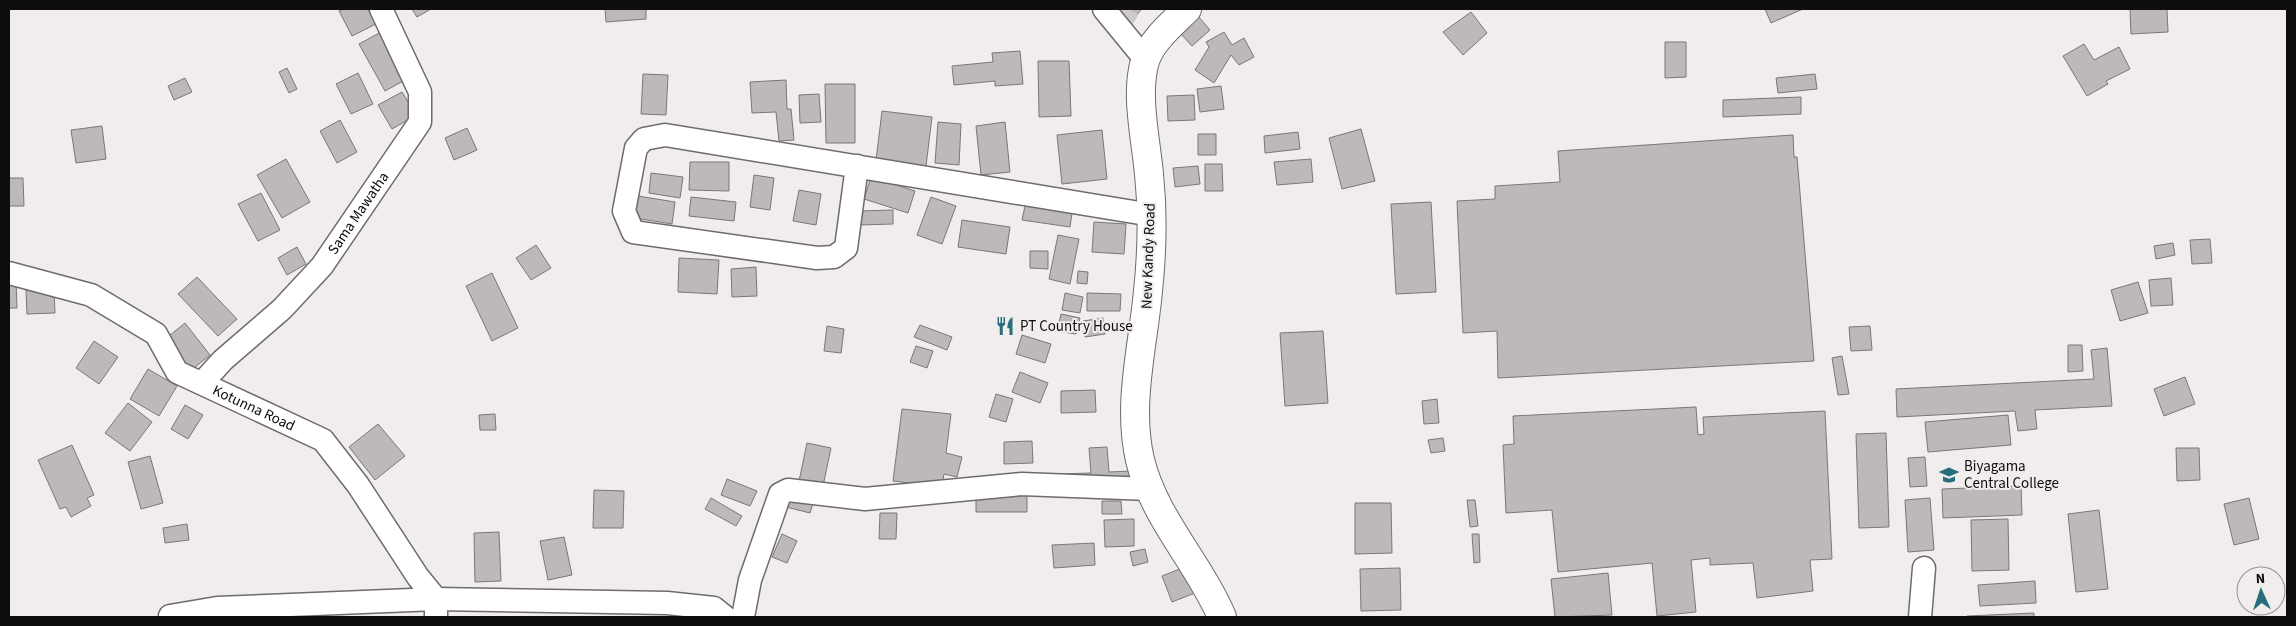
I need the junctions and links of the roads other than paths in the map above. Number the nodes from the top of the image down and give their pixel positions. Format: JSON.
{"nodes":[{"id":1,"x":381,"y":9,"type":"edge"},
{"id":2,"x":1187,"y":9,"type":"edge"},
{"id":3,"x":1116,"y":19,"type":"edge"},
{"id":4,"x":1145,"y":59,"type":"junction"},
{"id":5,"x":857,"y":166,"type":"junction"},
{"id":6,"x":1152,"y":215,"type":"junction"},
{"id":7,"x":9,"y":274,"type":"edge"},
{"id":8,"x":202,"y":383,"type":"junction"},
{"id":9,"x":1149,"y":489,"type":"junction"},
{"id":10,"x":1924,"y":568,"type":"dead end"},
{"id":11,"x":436,"y":608,"type":"edge"},
{"id":12,"x":281,"y":612,"type":"edge"},
{"id":13,"x":170,"y":616,"type":"dead end"},
{"id":14,"x":725,"y":617,"type":"edge"},
{"id":15,"x":743,"y":617,"type":"edge"},
{"id":16,"x":1222,"y":617,"type":"edge"},
{"id":17,"x":1920,"y":617,"type":"edge"}],
"edges":[{"from":1,"to":8,"type":"street","name":"Sama Mawatha"},
{"from":2,"to":4,"type":"main road","name":"New Kandy Road"},
{"from":3,"to":4,"type":"street"},
{"from":4,"to":6,"type":"main road","name":"New Kandy Road"},
{"from":5,"to":5,"type":"street"},
{"from":5,"to":6,"type":"street"},
{"from":6,"to":9,"type":"main road","name":"New Kandy Road"},
{"from":7,"to":8,"type":"street","name":"Kotunna Road"},
{"from":8,"to":11,"type":"street","name":"Kotunna Road"},
{"from":9,"to":15,"type":"street"},
{"from":9,"to":16,"type":"main road","name":"New Kandy Road"},
{"from":10,"to":17,"type":"street"},
{"from":11,"to":12,"type":"street"},
{"from":11,"to":14,"type":"street"},
{"from":12,"to":13,"type":"street"}]}
